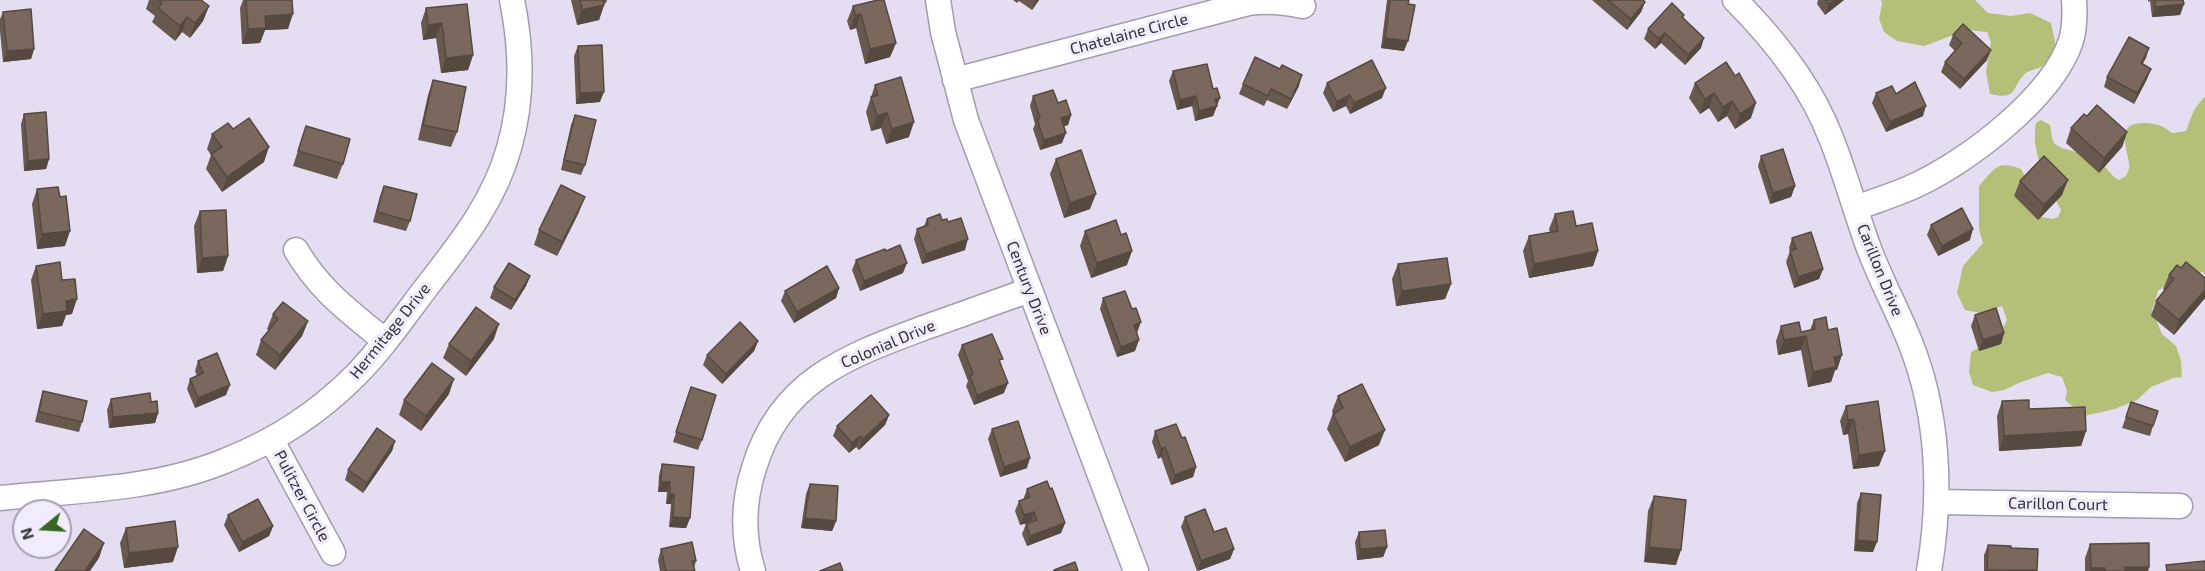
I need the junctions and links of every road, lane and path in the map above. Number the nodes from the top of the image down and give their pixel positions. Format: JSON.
{"nodes":[{"id":1,"x":512,"y":0,"type":"edge"},
{"id":2,"x":938,"y":0,"type":"edge"},
{"id":3,"x":1735,"y":0,"type":"edge"},
{"id":4,"x":2074,"y":0,"type":"edge"},
{"id":5,"x":1303,"y":6,"type":"dead end"},
{"id":6,"x":955,"y":80,"type":"junction"},
{"id":7,"x":1856,"y":208,"type":"junction"},
{"id":8,"x":296,"y":250,"type":"dead end"},
{"id":9,"x":1030,"y":290,"type":"junction"},
{"id":10,"x":385,"y":341,"type":"junction"},
{"id":11,"x":271,"y":439,"type":"junction"},
{"id":12,"x":0,"y":498,"type":"edge"},
{"id":13,"x":1936,"y":502,"type":"junction"},
{"id":14,"x":2180,"y":506,"type":"dead end"},
{"id":15,"x":333,"y":553,"type":"dead end"},
{"id":16,"x":753,"y":571,"type":"edge"},
{"id":17,"x":1136,"y":571,"type":"edge"},
{"id":18,"x":1929,"y":571,"type":"edge"}],
"edges":[{"from":1,"to":10,"type":"street","name":"Hermitage Drive"},
{"from":2,"to":6,"type":"street","name":"Century Drive"},
{"from":3,"to":7,"type":"street","name":"Carillon Drive"},
{"from":4,"to":7,"type":"street"},
{"from":5,"to":6,"type":"street","name":"Chatelaine Circle"},
{"from":6,"to":9,"type":"street","name":"Century Drive"},
{"from":7,"to":13,"type":"street","name":"Carillon Drive"},
{"from":8,"to":10,"type":"street"},
{"from":9,"to":16,"type":"street","name":"Colonial Drive"},
{"from":9,"to":17,"type":"street","name":"Century Drive"},
{"from":10,"to":11,"type":"street","name":"Hermitage Drive"},
{"from":11,"to":12,"type":"street","name":"Hermitage Drive"},
{"from":11,"to":15,"type":"street","name":"Pulitzer Circle"},
{"from":13,"to":14,"type":"street","name":"Carillon Court"},
{"from":13,"to":18,"type":"street","name":"Carillon Drive"}]}
